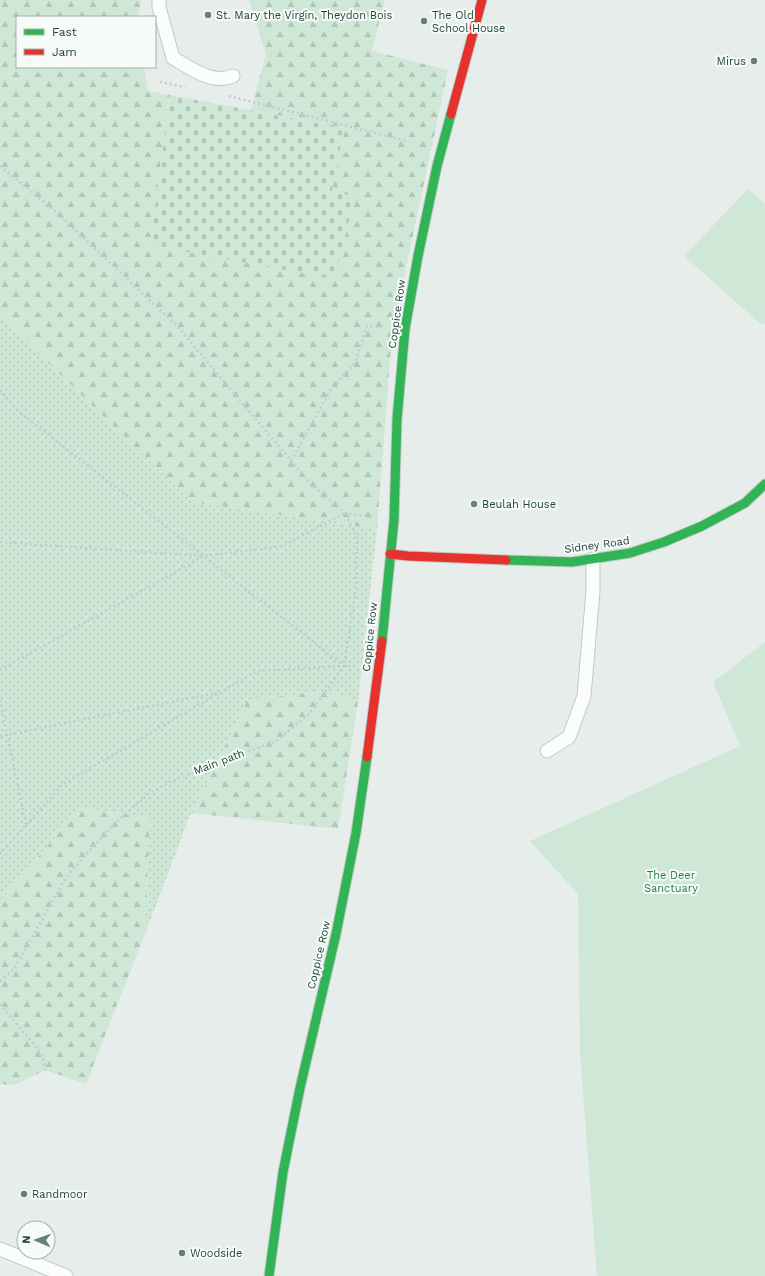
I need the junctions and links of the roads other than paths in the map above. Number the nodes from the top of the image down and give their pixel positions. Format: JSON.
{"nodes":[{"id":1,"x":159,"y":0,"type":"edge"},
{"id":2,"x":482,"y":0,"type":"edge"},
{"id":3,"x":233,"y":76,"type":"dead end"},
{"id":4,"x":765,"y":484,"type":"edge"},
{"id":5,"x":390,"y":554,"type":"junction"},
{"id":6,"x":592,"y":559,"type":"junction"},
{"id":7,"x":547,"y":751,"type":"dead end"},
{"id":8,"x":0,"y":1249,"type":"edge"},
{"id":9,"x":66,"y":1276,"type":"edge"},
{"id":10,"x":269,"y":1276,"type":"edge"}],
"edges":[{"from":1,"to":3,"type":"lane"},
{"from":2,"to":5,"type":"main road","name":"Coppice Row"},
{"from":4,"to":6,"type":"main road","name":"Sidney Road"},
{"from":5,"to":6,"type":"main road","name":"Sidney Road"},
{"from":5,"to":10,"type":"main road","name":"Coppice Row"},
{"from":6,"to":7,"type":"lane"},
{"from":8,"to":9,"type":"lane"}]}
